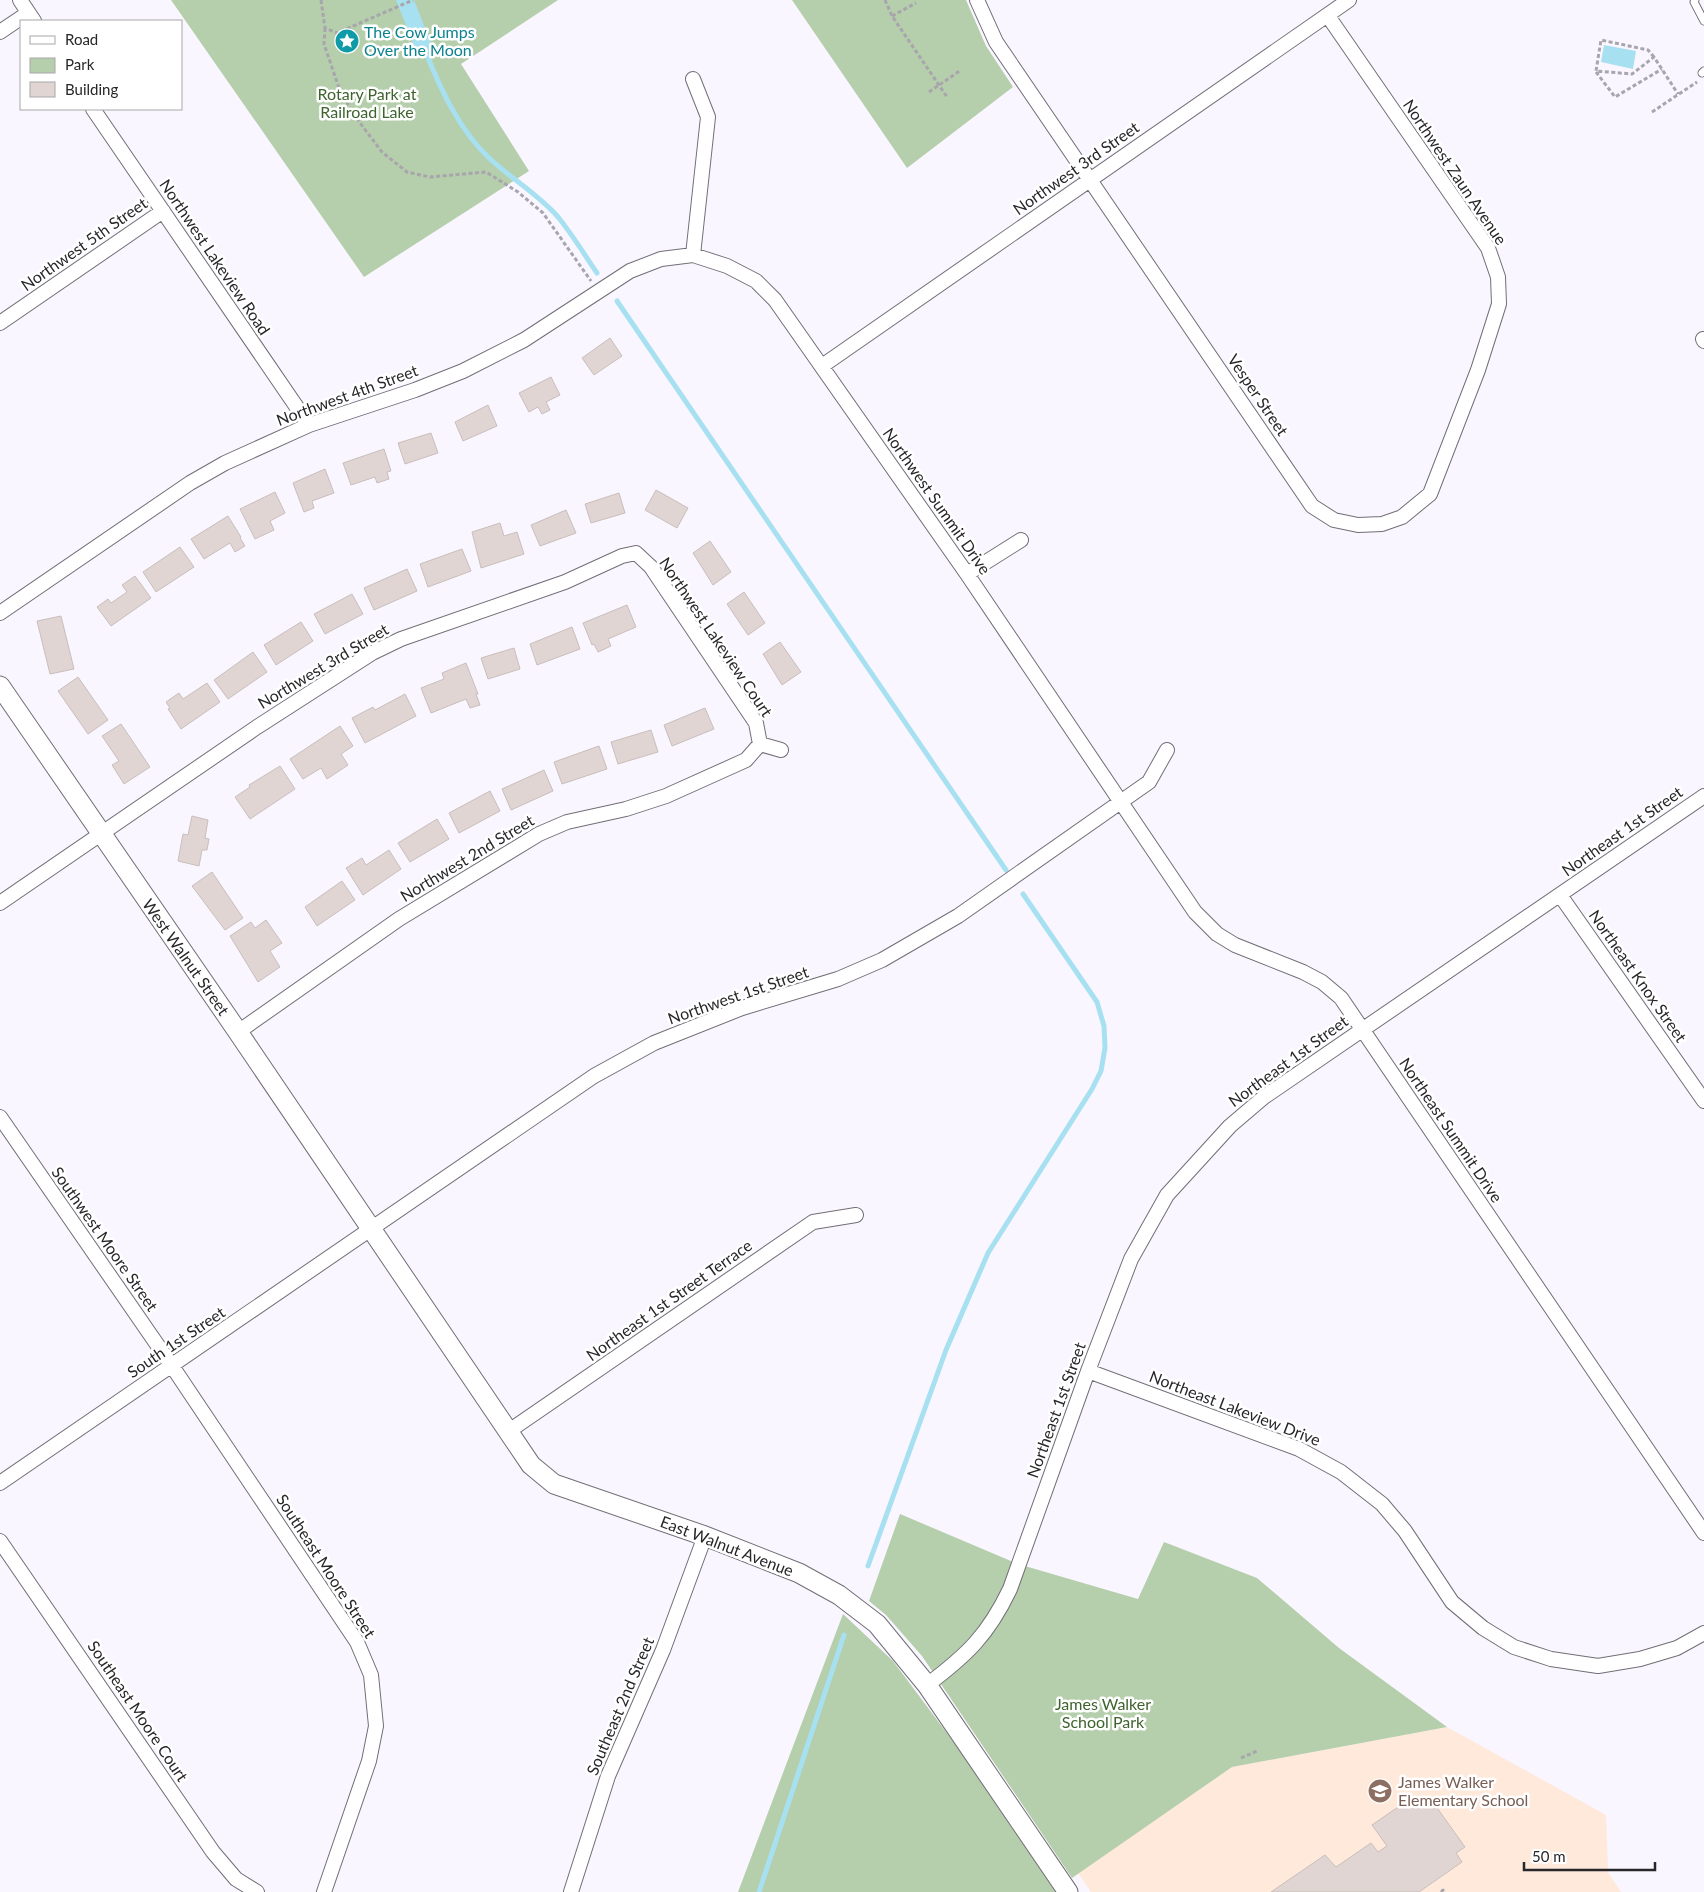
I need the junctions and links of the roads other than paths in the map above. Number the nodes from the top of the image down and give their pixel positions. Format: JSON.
{"nodes":[{"id":1,"x":20,"y":0,"type":"edge"},
{"id":2,"x":977,"y":0,"type":"edge"},
{"id":3,"x":1350,"y":0,"type":"edge"},
{"id":4,"x":1695,"y":0,"type":"edge"},
{"id":5,"x":1328,"y":16,"type":"junction"},
{"id":6,"x":31,"y":17,"type":"edge"},
{"id":7,"x":1704,"y":21,"type":"edge"},
{"id":8,"x":20,"y":22,"type":"edge"},
{"id":9,"x":0,"y":32,"type":"edge"},
{"id":10,"x":693,"y":79,"type":"dead end"},
{"id":11,"x":95,"y":110,"type":"edge"},
{"id":12,"x":1090,"y":179,"type":"junction"},
{"id":13,"x":163,"y":211,"type":"junction"},
{"id":14,"x":693,"y":255,"type":"junction"},
{"id":15,"x":0,"y":323,"type":"edge"},
{"id":16,"x":822,"y":366,"type":"junction"},
{"id":17,"x":309,"y":425,"type":"junction"},
{"id":18,"x":1437,"y":476,"type":"joint"},
{"id":19,"x":1021,"y":540,"type":"dead end"},
{"id":20,"x":614,"y":559,"type":"joint"},
{"id":21,"x":967,"y":574,"type":"junction"},
{"id":22,"x":0,"y":613,"type":"edge"},
{"id":23,"x":0,"y":686,"type":"edge"},
{"id":24,"x":760,"y":744,"type":"junction"},
{"id":25,"x":781,"y":750,"type":"dead end"},
{"id":26,"x":1166,"y":750,"type":"dead end"},
{"id":27,"x":1704,"y":796,"type":"edge"},
{"id":28,"x":1121,"y":802,"type":"junction"},
{"id":29,"x":100,"y":833,"type":"junction"},
{"id":30,"x":1560,"y":895,"type":"junction"},
{"id":31,"x":0,"y":903,"type":"edge"},
{"id":32,"x":1362,"y":1030,"type":"junction"},
{"id":33,"x":238,"y":1032,"type":"junction"},
{"id":34,"x":1699,"y":1082,"type":"edge"},
{"id":35,"x":1704,"y":1101,"type":"edge"},
{"id":36,"x":0,"y":1117,"type":"edge"},
{"id":37,"x":856,"y":1215,"type":"dead end"},
{"id":38,"x":372,"y":1229,"type":"junction"},
{"id":39,"x":172,"y":1366,"type":"junction"},
{"id":40,"x":1088,"y":1371,"type":"junction"},
{"id":41,"x":509,"y":1431,"type":"junction"},
{"id":42,"x":0,"y":1482,"type":"edge"},
{"id":43,"x":1704,"y":1533,"type":"edge"},
{"id":44,"x":705,"y":1536,"type":"junction"},
{"id":45,"x":0,"y":1541,"type":"edge"},
{"id":46,"x":1704,"y":1633,"type":"edge"},
{"id":47,"x":927,"y":1685,"type":"junction"},
{"id":48,"x":257,"y":1892,"type":"edge"},
{"id":49,"x":324,"y":1892,"type":"edge"},
{"id":50,"x":571,"y":1892,"type":"edge"},
{"id":51,"x":1068,"y":1892,"type":"edge"}],
"edges":[{"from":1,"to":6,"type":"street"},
{"from":2,"to":12,"type":"street","name":"Vesper Street"},
{"from":3,"to":5,"type":"street","name":"Northwest 3rd Street"},
{"from":4,"to":7,"type":"lane"},
{"from":5,"to":12,"type":"street","name":"Northwest 3rd Street"},
{"from":5,"to":18,"type":"street","name":"Northwest Zaun Avenue"},
{"from":8,"to":9,"type":"street"},
{"from":10,"to":14,"type":"street"},
{"from":11,"to":13,"type":"street","name":"Northwest Lakeview Road"},
{"from":12,"to":16,"type":"street","name":"Northwest 3rd Street"},
{"from":12,"to":18,"type":"street","name":"Vesper Street"},
{"from":13,"to":15,"type":"street","name":"Northwest 5th Street"},
{"from":13,"to":17,"type":"street","name":"Northwest Lakeview Road"},
{"from":14,"to":16,"type":"street","name":"Northwest Summit Drive"},
{"from":14,"to":17,"type":"street","name":"Northwest 4th Street"},
{"from":16,"to":21,"type":"street","name":"Northwest Summit Drive"},
{"from":17,"to":22,"type":"street","name":"Northwest 4th Street"},
{"from":19,"to":21,"type":"street"},
{"from":20,"to":24,"type":"street","name":"Northwest Lakeview Court"},
{"from":20,"to":29,"type":"street","name":"Northwest 3rd Street"},
{"from":21,"to":28,"type":"street","name":"Northwest Summit Drive"},
{"from":23,"to":29,"type":"street","name":"West Walnut Street"},
{"from":24,"to":25,"type":"street","name":"Northwest Lakeview Court"},
{"from":24,"to":33,"type":"street","name":"Northwest 2nd Street"},
{"from":26,"to":28,"type":"street","name":"Northwest 1st Street"},
{"from":27,"to":30,"type":"street","name":"Northeast 1st Street"},
{"from":28,"to":32,"type":"street","name":"Northeast Summit Drive"},
{"from":28,"to":38,"type":"street","name":"Northwest 1st Street"},
{"from":29,"to":31,"type":"street","name":"Northwest 3rd Street"},
{"from":29,"to":33,"type":"street","name":"West Walnut Street"},
{"from":30,"to":32,"type":"street","name":"Northeast 1st Street"},
{"from":30,"to":34,"type":"street","name":"Northeast Knox Street"},
{"from":32,"to":40,"type":"street","name":"Northeast 1st Street"},
{"from":32,"to":43,"type":"street","name":"Northeast Summit Drive"},
{"from":33,"to":38,"type":"street","name":"West Walnut Street"},
{"from":34,"to":35,"type":"street","name":"Northeast Knox Street"},
{"from":36,"to":39,"type":"street","name":"Southwest Moore Street"},
{"from":37,"to":41,"type":"street","name":"Northeast 1st Street Terrace"},
{"from":38,"to":39,"type":"street","name":"South 1st Street"},
{"from":38,"to":41,"type":"street","name":"East Walnut Avenue"},
{"from":39,"to":42,"type":"street","name":"South 1st Street"},
{"from":39,"to":49,"type":"street","name":"Southeast Moore Street"},
{"from":40,"to":46,"type":"street","name":"Northeast Lakeview Drive"},
{"from":40,"to":47,"type":"street","name":"Northeast 1st Street"},
{"from":41,"to":44,"type":"street","name":"East Walnut Avenue"},
{"from":44,"to":47,"type":"street","name":"East Walnut Avenue"},
{"from":44,"to":50,"type":"street","name":"Southeast 2nd Street"},
{"from":45,"to":48,"type":"street","name":"Southeast Moore Court"},
{"from":47,"to":51,"type":"street","name":"East Walnut Avenue"}]}
